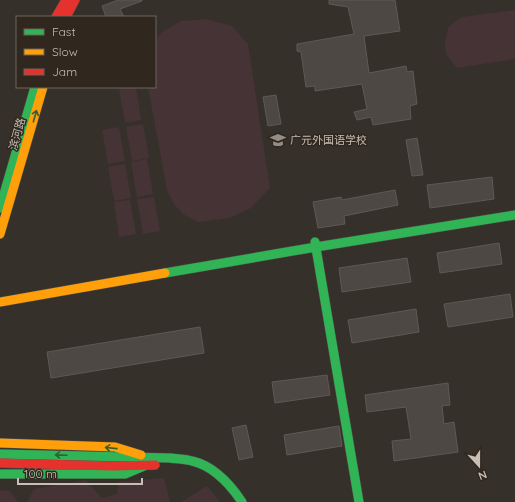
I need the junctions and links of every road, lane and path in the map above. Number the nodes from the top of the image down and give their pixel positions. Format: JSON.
{"nodes":[{"id":1,"x":66,"y":0,"type":"edge"},
{"id":2,"x":76,"y":0,"type":"edge"},
{"id":3,"x":57,"y":16,"type":"edge"},
{"id":4,"x":67,"y":16,"type":"edge"},
{"id":5,"x":35,"y":88,"type":"edge"},
{"id":6,"x":43,"y":88,"type":"edge"},
{"id":7,"x":0,"y":208,"type":"edge"},
{"id":8,"x":515,"y":208,"type":"edge"},
{"id":9,"x":515,"y":215,"type":"edge"},
{"id":10,"x":0,"y":234,"type":"edge"},
{"id":11,"x":316,"y":244,"type":"junction"},
{"id":12,"x":0,"y":295,"type":"edge"},
{"id":13,"x":0,"y":302,"type":"edge"},
{"id":14,"x":0,"y":443,"type":"edge"},
{"id":15,"x":0,"y":454,"type":"edge"},
{"id":16,"x":148,"y":461,"type":"junction"},
{"id":17,"x":114,"y":462,"type":"junction"},
{"id":18,"x":0,"y":463,"type":"edge"},
{"id":19,"x":0,"y":474,"type":"edge"},
{"id":20,"x":234,"y":502,"type":"edge"},
{"id":21,"x":242,"y":502,"type":"edge"},
{"id":22,"x":359,"y":502,"type":"edge"}],
"edges":[{"from":1,"to":3,"type":"street"},
{"from":2,"to":4,"type":"street"},
{"from":5,"to":7,"type":"street","name":"滨河路"},
{"from":10,"to":6,"type":"street","name":"滨河路","one_way":true},
{"from":8,"to":11,"type":"street"},
{"from":9,"to":11,"type":"street"},
{"from":11,"to":12,"type":"street"},
{"from":11,"to":13,"type":"street"},
{"from":11,"to":22,"type":"street"},
{"from":16,"to":14,"type":"street","one_way":true},
{"from":17,"to":15,"type":"street","one_way":true},
{"from":16,"to":17,"type":"street"},
{"from":16,"to":19,"type":"street"},
{"from":16,"to":20,"type":"street"},
{"from":16,"to":21,"type":"street"},
{"from":17,"to":18,"type":"street"}]}
